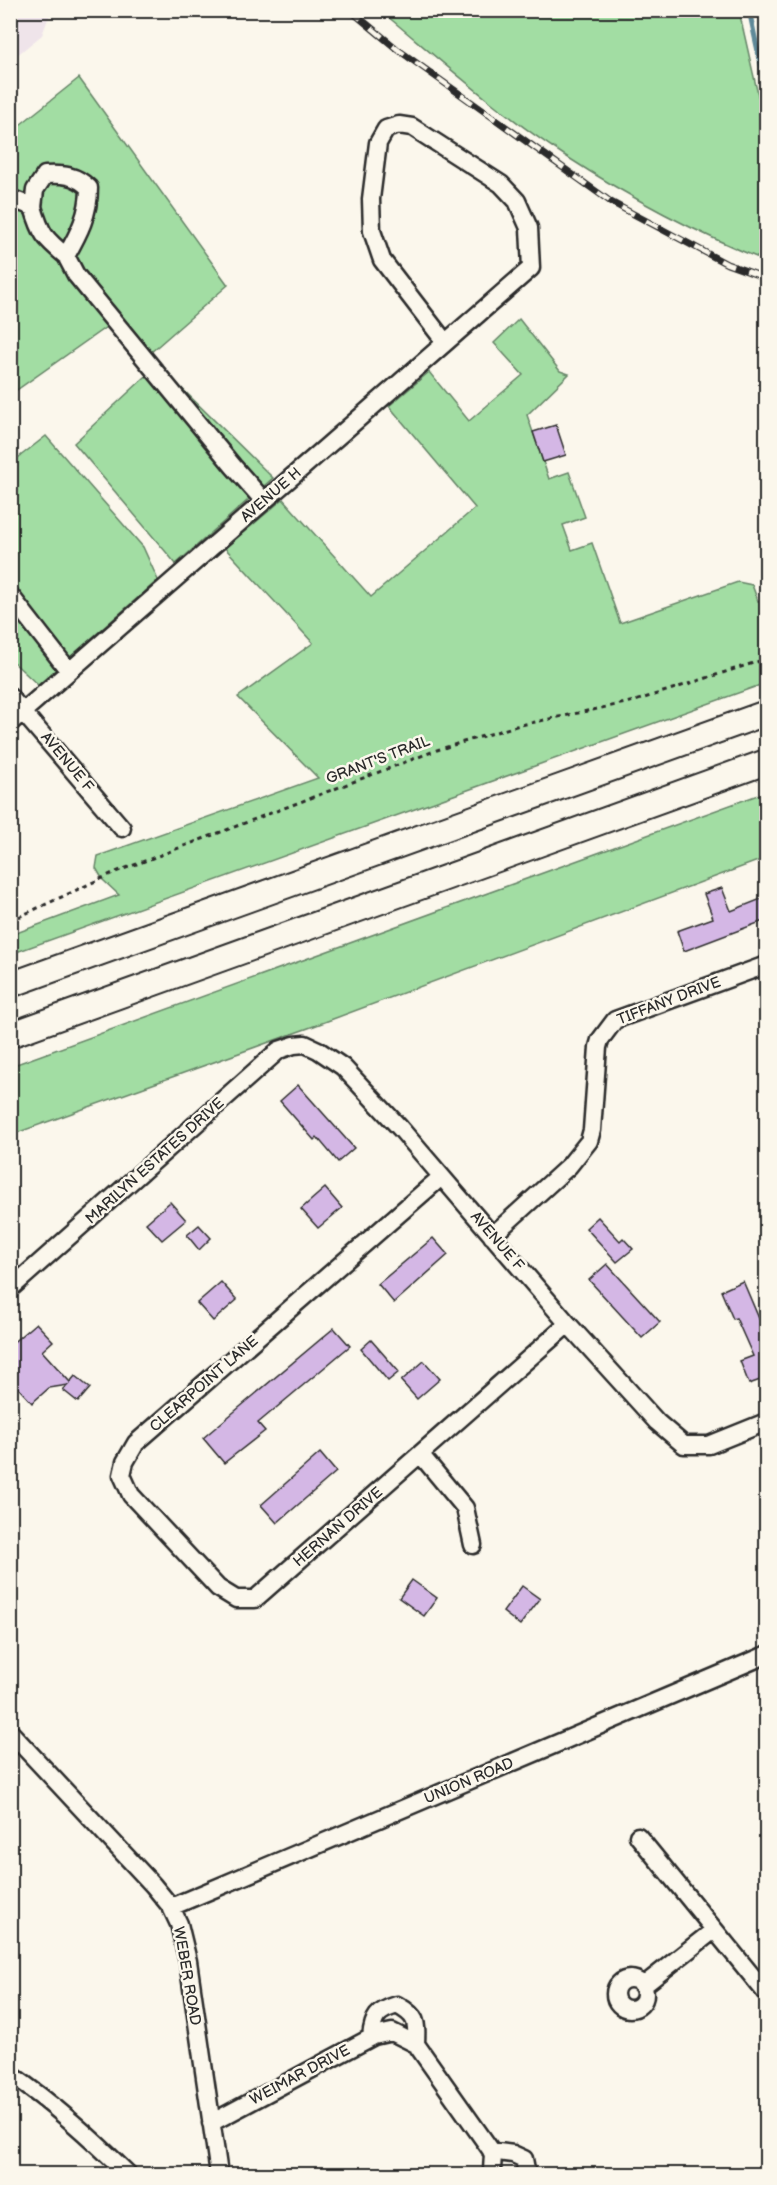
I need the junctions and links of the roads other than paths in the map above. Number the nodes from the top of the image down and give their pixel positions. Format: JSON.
{"nodes":[{"id":1,"x":10,"y":198,"type":"edge"},
{"id":2,"x":33,"y":207,"type":"junction"},
{"id":3,"x":66,"y":256,"type":"junction"},
{"id":4,"x":446,"y":342,"type":"junction"},
{"id":5,"x":264,"y":501,"type":"junction"},
{"id":6,"x":10,"y":595,"type":"edge"},
{"id":7,"x":69,"y":671,"type":"junction"},
{"id":8,"x":10,"y":697,"type":"edge"},
{"id":9,"x":23,"y":711,"type":"junction"},
{"id":10,"x":766,"y":713,"type":"edge"},
{"id":11,"x":10,"y":723,"type":"edge"},
{"id":12,"x":766,"y":762,"type":"edge"},
{"id":13,"x":122,"y":828,"type":"dead end"},
{"id":14,"x":766,"y":965,"type":"edge"},
{"id":15,"x":10,"y":985,"type":"edge"},
{"id":16,"x":10,"y":1035,"type":"edge"},
{"id":17,"x":305,"y":1044,"type":"joint"},
{"id":18,"x":441,"y":1178,"type":"junction"},
{"id":19,"x":492,"y":1236,"type":"junction"},
{"id":20,"x":10,"y":1289,"type":"edge"},
{"id":21,"x":568,"y":1324,"type":"junction"},
{"id":22,"x":766,"y":1422,"type":"edge"},
{"id":23,"x":421,"y":1455,"type":"junction"},
{"id":24,"x":473,"y":1545,"type":"dead end"},
{"id":25,"x":255,"y":1599,"type":"joint"},
{"id":26,"x":766,"y":1655,"type":"edge"},
{"id":27,"x":10,"y":1732,"type":"edge"},
{"id":28,"x":638,"y":1836,"type":"dead end"},
{"id":29,"x":171,"y":1907,"type":"junction"},
{"id":30,"x":714,"y":1930,"type":"junction"},
{"id":31,"x":643,"y":1986,"type":"dead end"},
{"id":32,"x":766,"y":1993,"type":"edge"},
{"id":33,"x":371,"y":2037,"type":"junction"},
{"id":34,"x":416,"y":2044,"type":"junction"},
{"id":35,"x":10,"y":2074,"type":"edge"},
{"id":36,"x":211,"y":2122,"type":"junction"},
{"id":37,"x":491,"y":2151,"type":"junction"},
{"id":38,"x":491,"y":2173,"type":"edge"},
{"id":39,"x":128,"y":2175,"type":"edge"},
{"id":40,"x":219,"y":2175,"type":"edge"},
{"id":41,"x":527,"y":2175,"type":"edge"}],
"edges":[{"from":1,"to":2,"type":"street"},
{"from":2,"to":3,"type":"street"},
{"from":2,"to":3,"type":"street"},
{"from":3,"to":5,"type":"street"},
{"from":4,"to":4,"type":"street","name":"AVENUE H"},
{"from":4,"to":5,"type":"street","name":"AVENUE H"},
{"from":5,"to":7,"type":"street","name":"AVENUE H"},
{"from":6,"to":7,"type":"street"},
{"from":7,"to":9,"type":"street","name":"AVENUE H"},
{"from":8,"to":9,"type":"street","name":"AVENUE F"},
{"from":9,"to":11,"type":"street","name":"AVENUE H"},
{"from":9,"to":13,"type":"street","name":"AVENUE F"},
{"from":10,"to":15,"type":"highway"},
{"from":12,"to":16,"type":"highway"},
{"from":14,"to":19,"type":"street","name":"TIFFANY DRIVE"},
{"from":17,"to":18,"type":"street","name":"AVENUE F"},
{"from":17,"to":20,"type":"street","name":"MARILYN ESTATES DRIVE"},
{"from":18,"to":19,"type":"street","name":"AVENUE F"},
{"from":18,"to":25,"type":"street","name":"CLEARPOINT LANE"},
{"from":19,"to":21,"type":"street","name":"AVENUE F"},
{"from":21,"to":22,"type":"street","name":"AVENUE F"},
{"from":21,"to":23,"type":"street","name":"HERNAN DRIVE"},
{"from":23,"to":24,"type":"street"},
{"from":23,"to":25,"type":"street","name":"HERNAN DRIVE"},
{"from":26,"to":29,"type":"street","name":"UNION ROAD"},
{"from":27,"to":29,"type":"street","name":"WEBER ROAD"},
{"from":28,"to":30,"type":"street"},
{"from":29,"to":36,"type":"street","name":"WEBER ROAD"},
{"from":30,"to":31,"type":"street"},
{"from":30,"to":32,"type":"street"},
{"from":33,"to":34,"type":"street","name":"WEIMAR DRIVE"},
{"from":33,"to":34,"type":"street"},
{"from":33,"to":36,"type":"street","name":"WEIMAR DRIVE"},
{"from":34,"to":37,"type":"street"},
{"from":35,"to":39,"type":"street"},
{"from":36,"to":40,"type":"street","name":"WEBER ROAD"},
{"from":37,"to":38,"type":"street"},
{"from":37,"to":41,"type":"street"}]}
